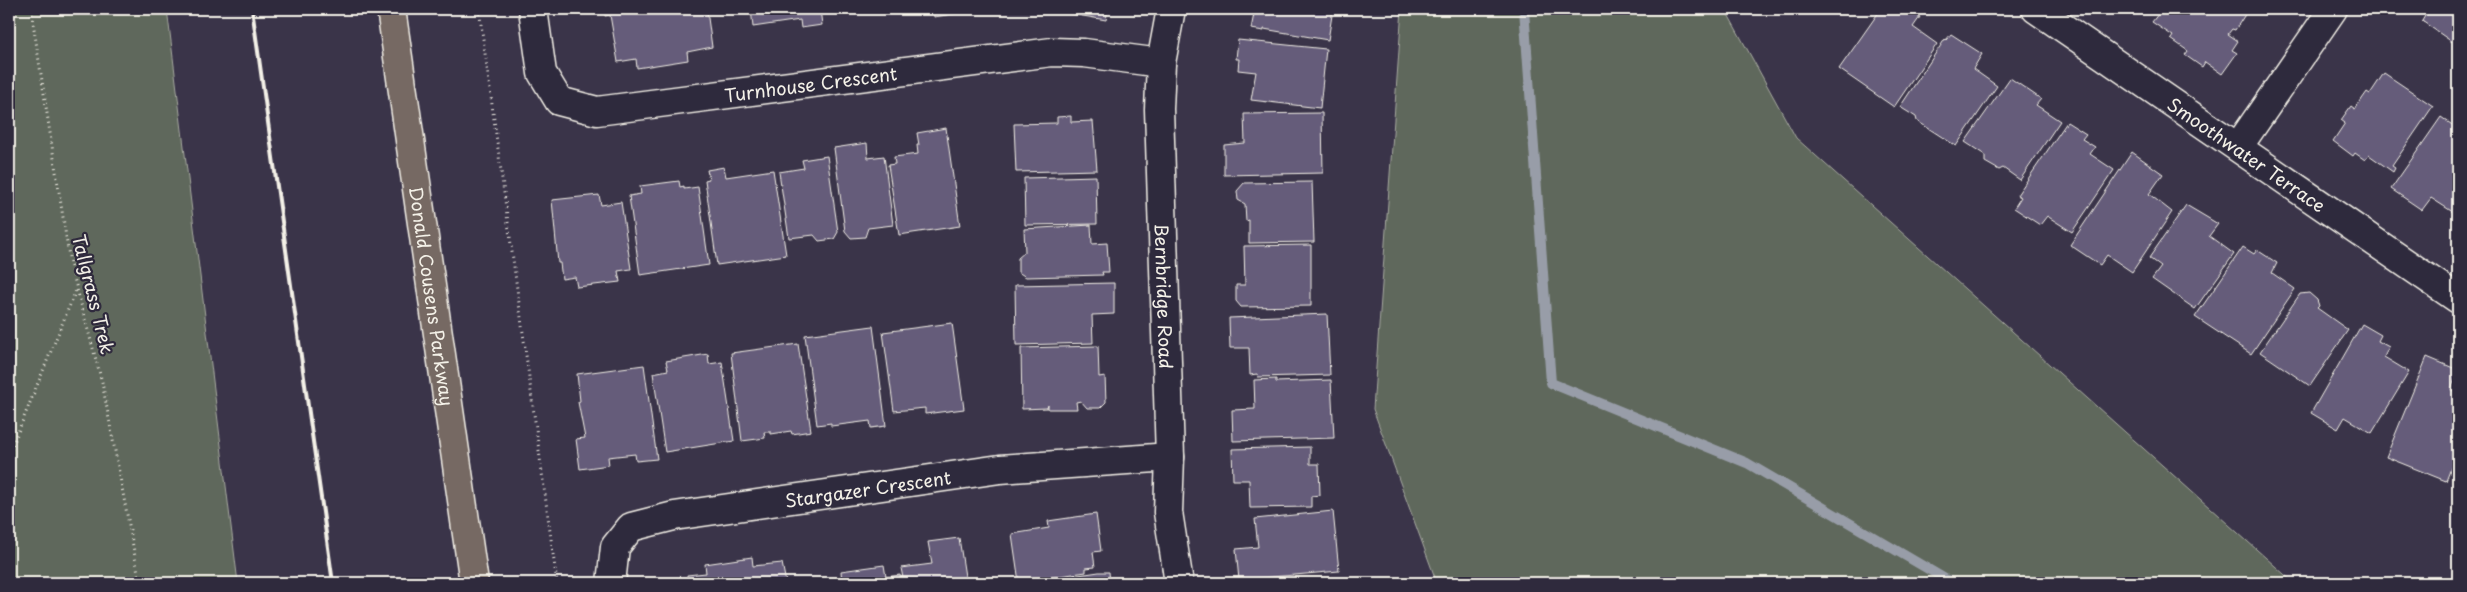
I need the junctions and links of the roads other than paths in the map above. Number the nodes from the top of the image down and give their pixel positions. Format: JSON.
{"nodes":[{"id":1,"x":391,"y":9,"type":"edge"},
{"id":2,"x":533,"y":9,"type":"edge"},
{"id":3,"x":1171,"y":9,"type":"edge"},
{"id":4,"x":2036,"y":9,"type":"edge"},
{"id":5,"x":2333,"y":9,"type":"edge"},
{"id":6,"x":1161,"y":63,"type":"junction"},
{"id":7,"x":2238,"y":148,"type":"junction"},
{"id":8,"x":2458,"y":299,"type":"edge"},
{"id":9,"x":1170,"y":456,"type":"junction"},
{"id":10,"x":474,"y":583,"type":"edge"},
{"id":11,"x":611,"y":583,"type":"edge"},
{"id":12,"x":1179,"y":583,"type":"edge"}],
"edges":[{"from":1,"to":10,"type":"main road","name":"Donald Cousens Parkway"},
{"from":2,"to":6,"type":"street","name":"Turnhouse Crescent"},
{"from":3,"to":6,"type":"street","name":"Bernbridge Road"},
{"from":4,"to":7,"type":"street","name":"Smoothwater Terrace"},
{"from":5,"to":7,"type":"street"},
{"from":6,"to":9,"type":"street","name":"Bernbridge Road"},
{"from":7,"to":8,"type":"street","name":"Smoothwater Terrace"},
{"from":9,"to":11,"type":"street","name":"Stargazer Crescent"},
{"from":9,"to":12,"type":"street","name":"Bernbridge Road"}]}
